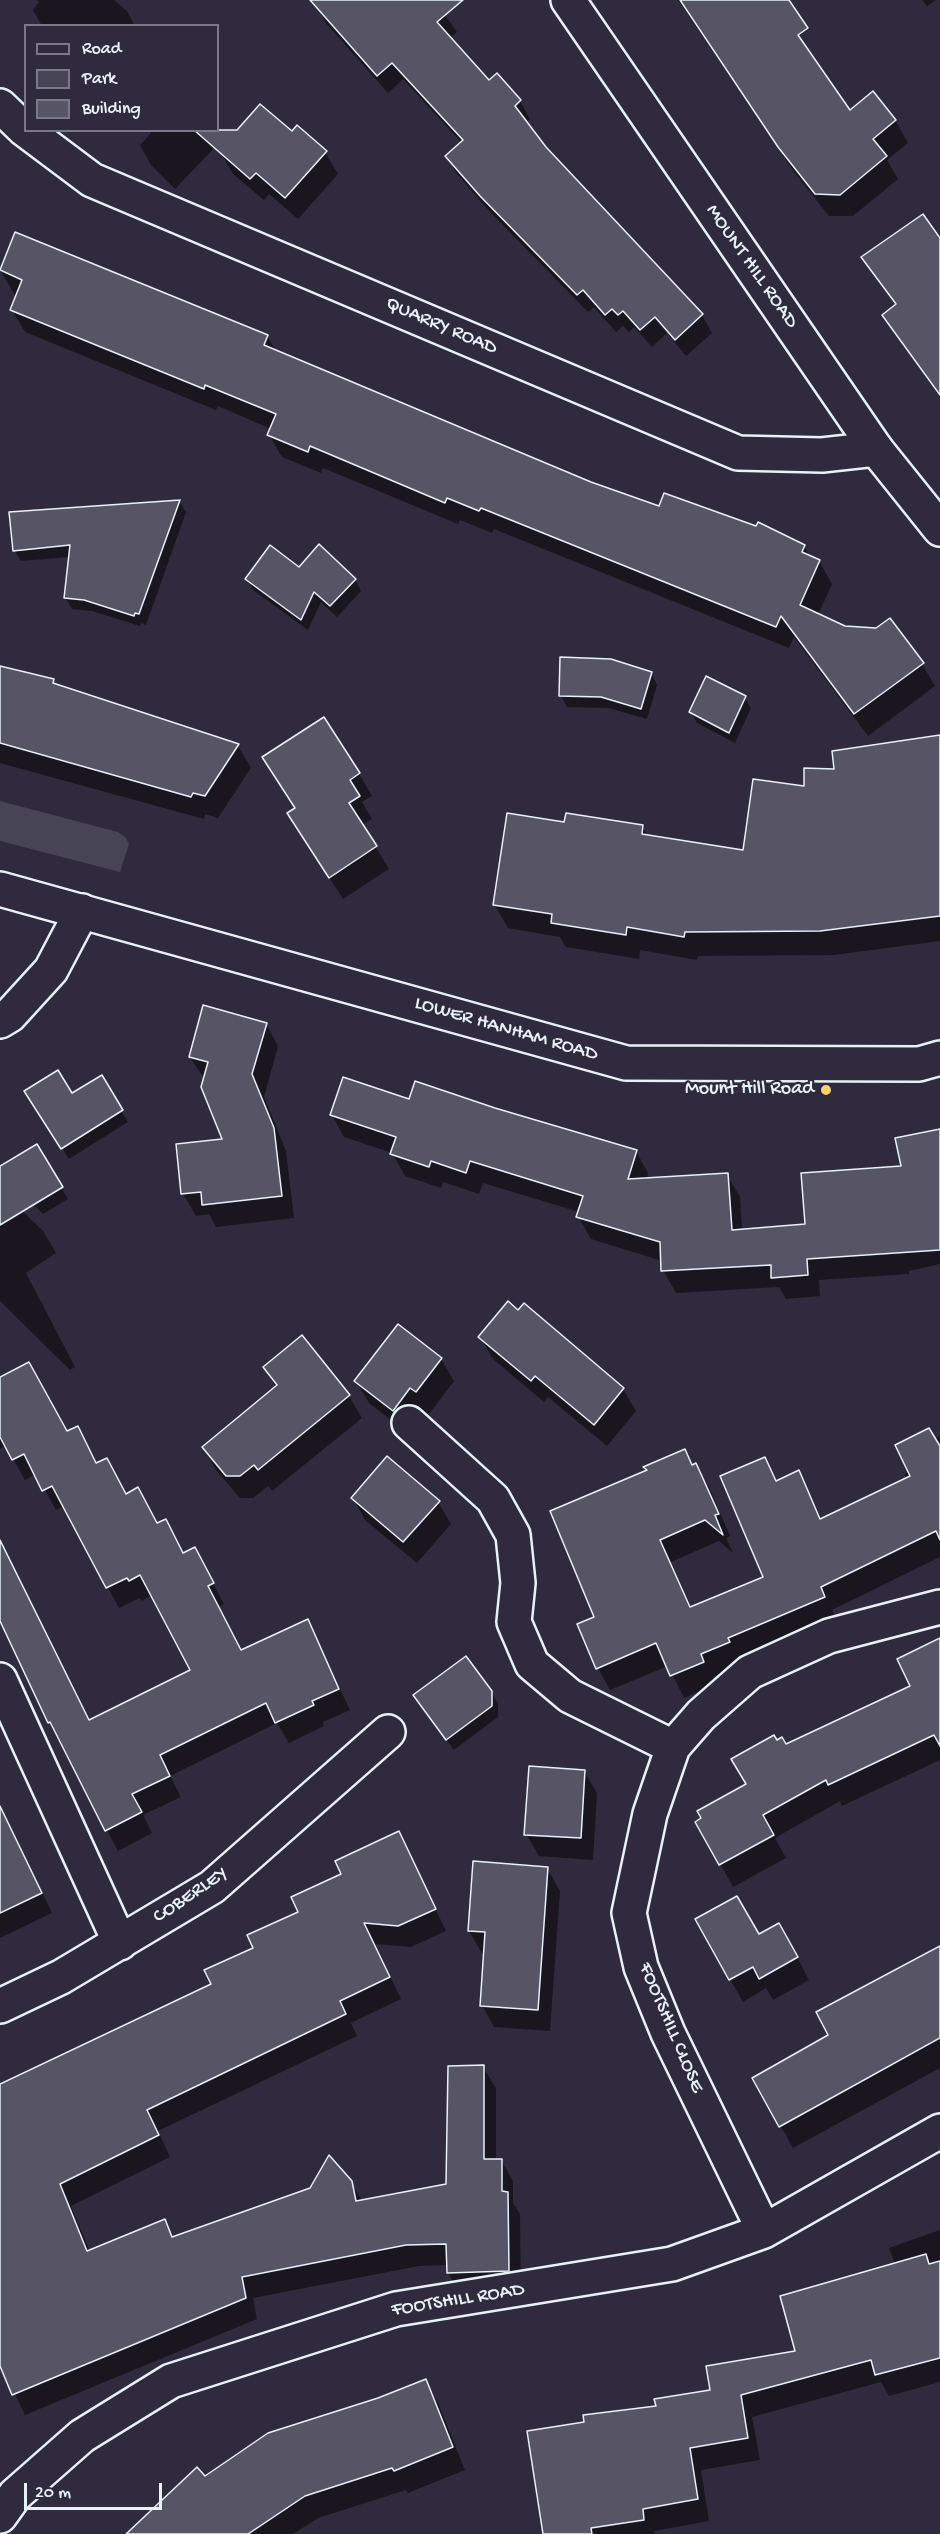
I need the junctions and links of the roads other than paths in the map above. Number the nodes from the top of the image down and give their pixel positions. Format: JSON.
{"nodes":[{"id":1,"x":568,"y":0,"type":"edge"},
{"id":2,"x":0,"y":106,"type":"edge"},
{"id":3,"x":24,"y":129,"type":"edge"},
{"id":4,"x":28,"y":132,"type":"edge"},
{"id":5,"x":876,"y":449,"type":"junction"},
{"id":6,"x":940,"y":529,"type":"edge"},
{"id":7,"x":0,"y":889,"type":"edge"},
{"id":8,"x":82,"y":911,"type":"junction"},
{"id":9,"x":0,"y":1021,"type":"edge"},
{"id":10,"x":940,"y":1058,"type":"edge"},
{"id":11,"x":409,"y":1423,"type":"dead end"},
{"id":12,"x":940,"y":1607,"type":"edge"},
{"id":13,"x":0,"y":1680,"type":"edge"},
{"id":14,"x":388,"y":1732,"type":"dead end"},
{"id":15,"x":674,"y":1747,"type":"junction"},
{"id":16,"x":120,"y":1943,"type":"junction"},
{"id":17,"x":0,"y":2006,"type":"edge"},
{"id":18,"x":940,"y":2131,"type":"edge"},
{"id":19,"x":764,"y":2231,"type":"junction"},
{"id":20,"x":0,"y":2516,"type":"edge"}],
"edges":[{"from":1,"to":5,"type":"street","name":"MOUNT HILL ROAD"},
{"from":2,"to":3,"type":"street","name":"QUARRY ROAD"},
{"from":4,"to":5,"type":"street","name":"QUARRY ROAD"},
{"from":5,"to":6,"type":"street","name":"MOUNT HILL ROAD"},
{"from":7,"to":8,"type":"street","name":"LOWER HANHAM ROAD"},
{"from":8,"to":9,"type":"street"},
{"from":8,"to":10,"type":"street","name":"LOWER HANHAM ROAD"},
{"from":11,"to":15,"type":"street"},
{"from":12,"to":15,"type":"street","name":"FOOTSHILL CLOSE"},
{"from":13,"to":16,"type":"street"},
{"from":14,"to":16,"type":"street","name":"COBERLEY"},
{"from":15,"to":19,"type":"street","name":"FOOTSHILL CLOSE"},
{"from":16,"to":17,"type":"street","name":"COBERLEY"},
{"from":18,"to":19,"type":"street","name":"FOOTSHILL ROAD"},
{"from":19,"to":20,"type":"street","name":"FOOTSHILL ROAD"}]}
